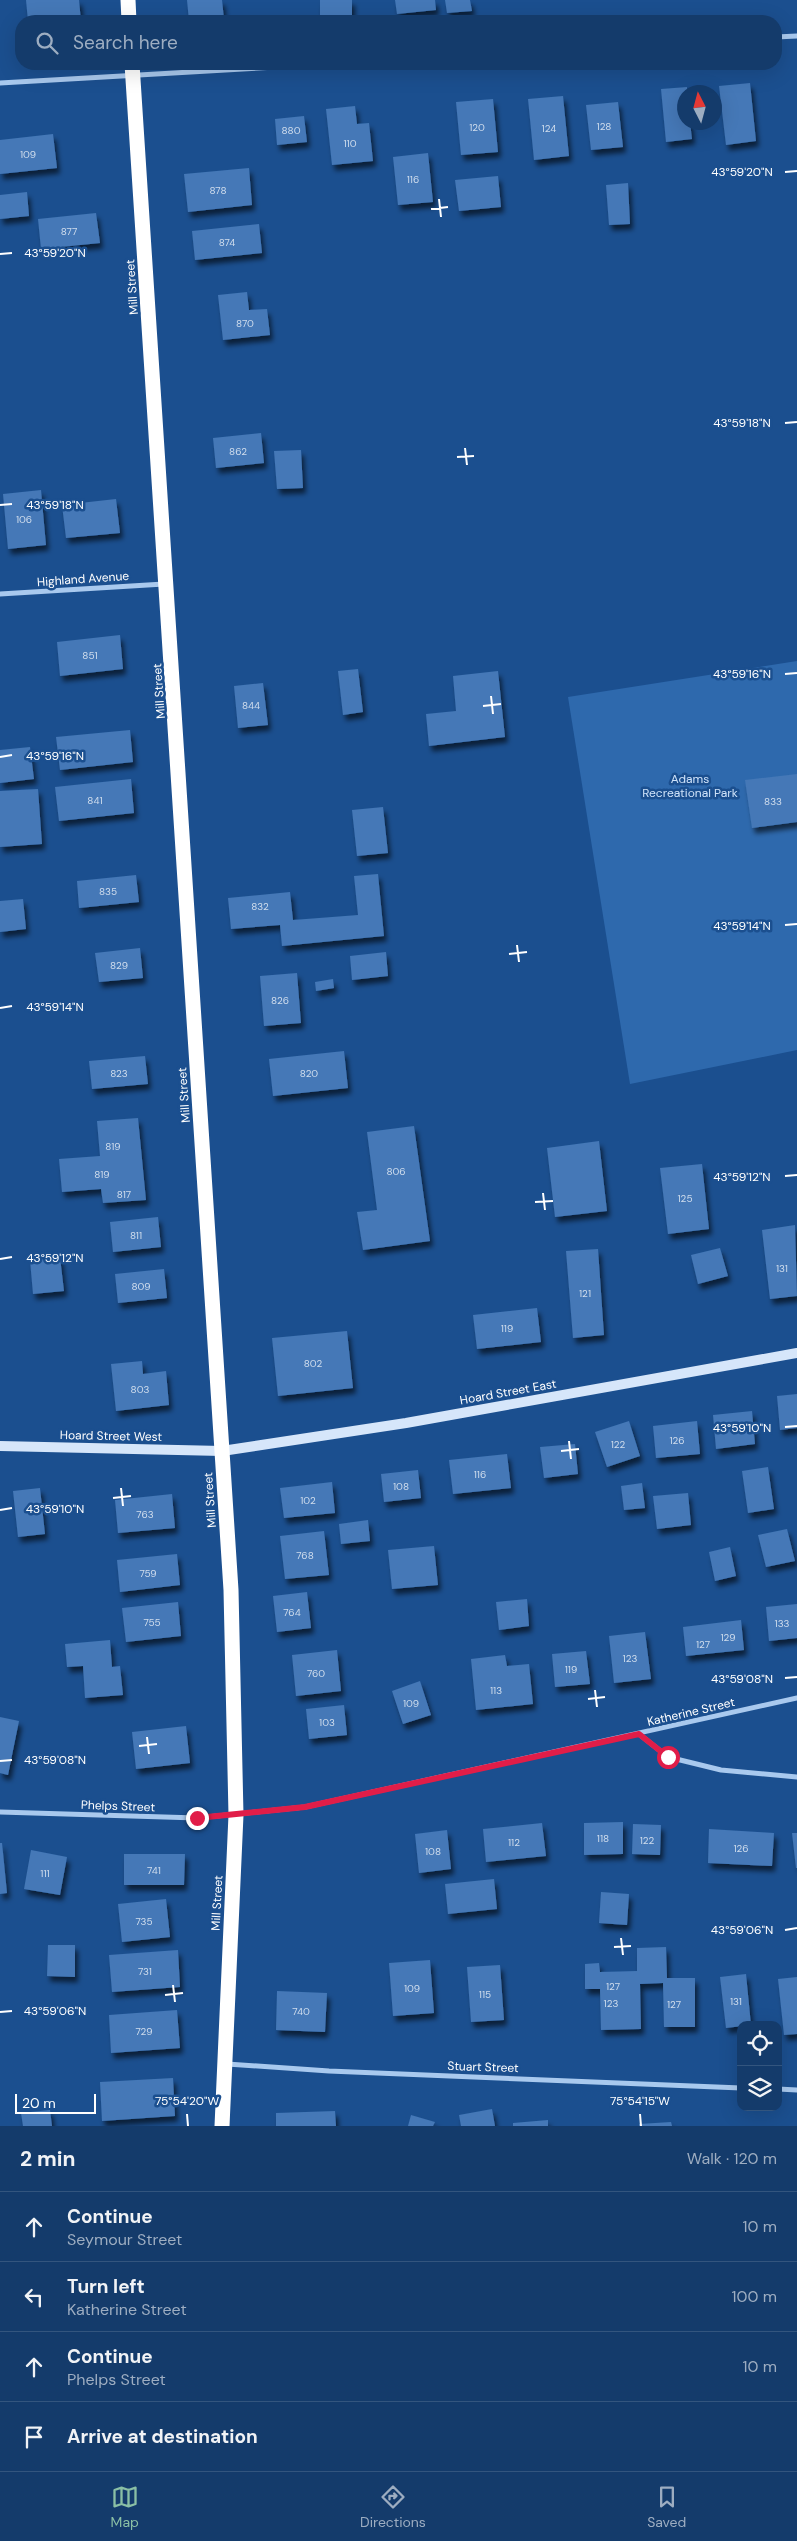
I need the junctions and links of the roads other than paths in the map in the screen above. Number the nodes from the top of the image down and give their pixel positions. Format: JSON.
{"nodes":[{"id":1,"x":128,"y":0,"type":"edge"},
{"id":2,"x":129,"y":15,"type":"edge"},
{"id":3,"x":797,"y":36,"type":"edge"},
{"id":4,"x":782,"y":37,"type":"edge"},
{"id":5,"x":123,"y":70,"type":"edge"},
{"id":6,"x":132,"y":70,"type":"edge"},
{"id":7,"x":0,"y":83,"type":"edge"},
{"id":8,"x":167,"y":583,"type":"junction"},
{"id":9,"x":0,"y":594,"type":"edge"},
{"id":10,"x":797,"y":1352,"type":"edge"},
{"id":11,"x":0,"y":1446,"type":"edge"},
{"id":12,"x":222,"y":1451,"type":"junction"},
{"id":13,"x":797,"y":1698,"type":"edge"},
{"id":14,"x":639,"y":1734,"type":"junction"},
{"id":15,"x":797,"y":1777,"type":"edge"},
{"id":16,"x":0,"y":1812,"type":"edge"},
{"id":17,"x":236,"y":1816,"type":"junction"},
{"id":18,"x":224,"y":2064,"type":"junction"},
{"id":19,"x":737,"y":2088,"type":"edge"},
{"id":20,"x":782,"y":2089,"type":"edge"},
{"id":21,"x":797,"y":2090,"type":"edge"},
{"id":22,"x":222,"y":2126,"type":"edge"}],
"edges":[{"from":1,"to":2,"type":"highway"},
{"from":3,"to":4,"type":"street"},
{"from":5,"to":7,"type":"street"},
{"from":6,"to":8,"type":"highway","name":"Mill Street"},
{"from":8,"to":9,"type":"street","name":"Highland Avenue"},
{"from":8,"to":12,"type":"highway","name":"Mill Street"},
{"from":10,"to":12,"type":"street","name":"Hoard Street East"},
{"from":11,"to":12,"type":"street","name":"Hoard Street West"},
{"from":12,"to":17,"type":"highway","name":"Mill Street"},
{"from":13,"to":14,"type":"street","name":"Katherine Street"},
{"from":14,"to":15,"type":"street"},
{"from":14,"to":17,"type":"street","name":"Katherine Street"},
{"from":16,"to":17,"type":"street","name":"Phelps Street"},
{"from":17,"to":18,"type":"highway","name":"Mill Street"},
{"from":18,"to":19,"type":"street","name":"Stuart Street"},
{"from":18,"to":22,"type":"highway","name":"Mill Street"},
{"from":20,"to":21,"type":"street"}]}
